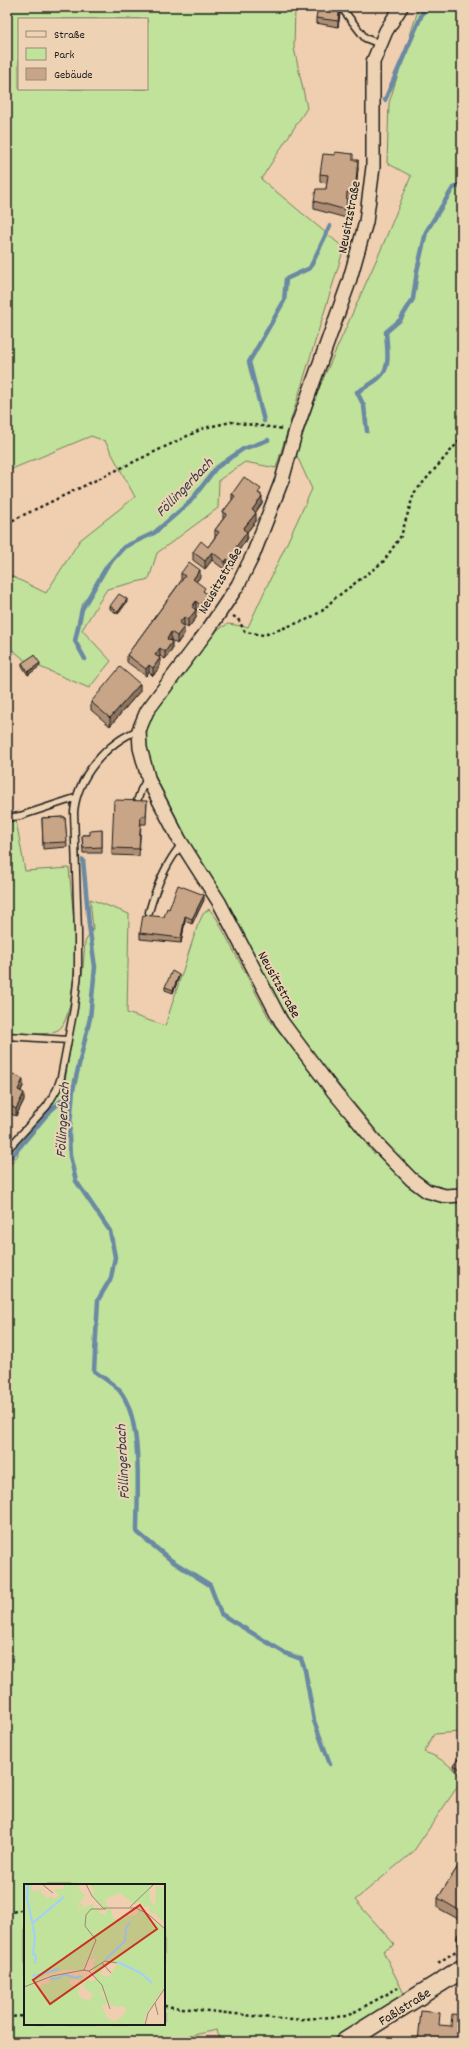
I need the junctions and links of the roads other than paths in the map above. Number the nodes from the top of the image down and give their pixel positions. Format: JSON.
{"nodes":[{"id":1,"x":341,"y":7,"type":"edge"},
{"id":2,"x":401,"y":7,"type":"edge"},
{"id":3,"x":380,"y":44,"type":"junction"},
{"id":4,"x":139,"y":730,"type":"junction"},
{"id":5,"x":148,"y":777,"type":"junction"},
{"id":6,"x":75,"y":798,"type":"junction"},
{"id":7,"x":135,"y":808,"type":"edge"},
{"id":8,"x":7,"y":818,"type":"edge"},
{"id":9,"x":182,"y":844,"type":"junction"},
{"id":10,"x":149,"y":912,"type":"dead end"},
{"id":11,"x":7,"y":1036,"type":"edge"},
{"id":12,"x":68,"y":1040,"type":"junction"},
{"id":13,"x":7,"y":1150,"type":"edge"},
{"id":14,"x":462,"y":1195,"type":"edge"},
{"id":15,"x":462,"y":1969,"type":"edge"},
{"id":16,"x":344,"y":2042,"type":"edge"}],
"edges":[{"from":1,"to":3,"type":"lane"},
{"from":2,"to":3,"type":"street","name":"Neusitzstraße"},
{"from":3,"to":4,"type":"street","name":"Neusitzstraße"},
{"from":4,"to":5,"type":"street","name":"Neusitzstraße"},
{"from":4,"to":6,"type":"lane"},
{"from":5,"to":7,"type":"lane"},
{"from":5,"to":9,"type":"street","name":"Neusitzstraße"},
{"from":6,"to":8,"type":"lane"},
{"from":6,"to":12,"type":"lane"},
{"from":9,"to":10,"type":"lane"},
{"from":9,"to":14,"type":"street","name":"Neusitzstraße"},
{"from":11,"to":12,"type":"lane"},
{"from":12,"to":13,"type":"lane"},
{"from":15,"to":16,"type":"street","name":"Faßlstraße"}]}
